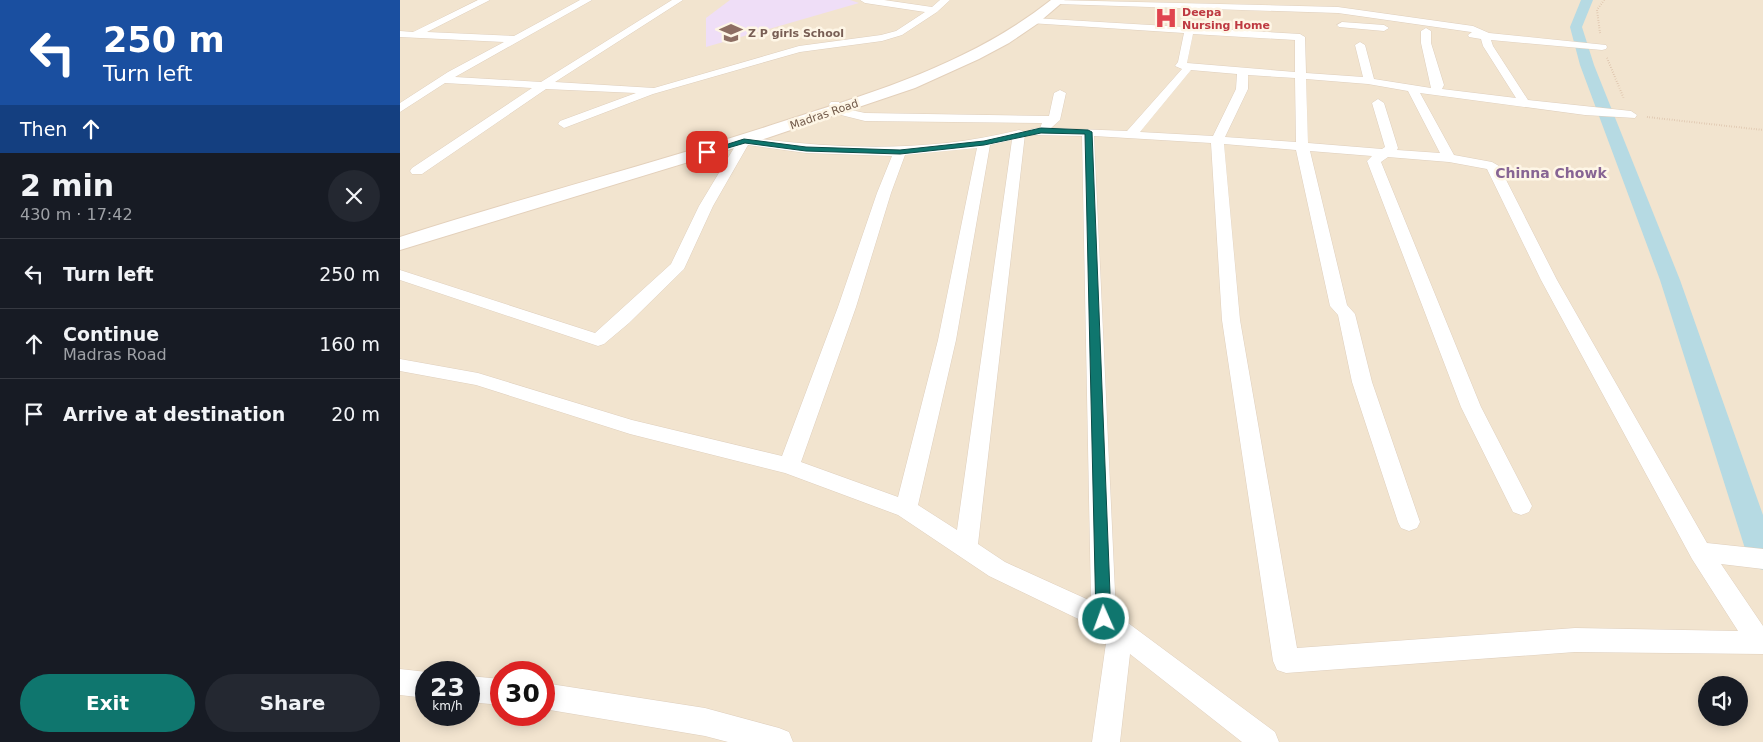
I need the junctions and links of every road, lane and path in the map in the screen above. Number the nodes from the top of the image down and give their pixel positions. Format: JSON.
{"nodes":[{"id":1,"x":485,"y":0,"type":"edge"},
{"id":2,"x":587,"y":0,"type":"edge"},
{"id":3,"x":678,"y":0,"type":"edge"},
{"id":4,"x":865,"y":0,"type":"edge"},
{"id":5,"x":945,"y":0,"type":"edge"},
{"id":6,"x":1055,"y":0,"type":"edge"},
{"id":7,"x":1604,"y":0,"type":"edge"},
{"id":8,"x":934,"y":10,"type":"junction"},
{"id":9,"x":1033,"y":21,"type":"junction"},
{"id":10,"x":1342,"y":25,"type":"dead end"},
{"id":11,"x":1189,"y":31,"type":"junction"},
{"id":12,"x":1426,"y":31,"type":"junction"},
{"id":13,"x":400,"y":34,"type":"edge"},
{"id":14,"x":413,"y":35,"type":"junction"},
{"id":15,"x":1485,"y":35,"type":"junction"},
{"id":16,"x":515,"y":39,"type":"junction"},
{"id":17,"x":400,"y":42,"type":"edge"},
{"id":18,"x":1360,"y":45,"type":"dead end"},
{"id":19,"x":1574,"y":45,"type":"joint"},
{"id":20,"x":1602,"y":48,"type":"junction"},
{"id":21,"x":1186,"y":71,"type":"dead end"},
{"id":22,"x":1243,"y":71,"type":"junction"},
{"id":23,"x":1300,"y":75,"type":"junction"},
{"id":24,"x":444,"y":80,"type":"junction"},
{"id":25,"x":1369,"y":80,"type":"junction"},
{"id":26,"x":542,"y":86,"type":"junction"},
{"id":27,"x":1412,"y":88,"type":"junction"},
{"id":28,"x":654,"y":91,"type":"junction"},
{"id":29,"x":1436,"y":91,"type":"junction"},
{"id":30,"x":1060,"y":93,"type":"dead end"},
{"id":31,"x":1378,"y":103,"type":"dead end"},
{"id":32,"x":1526,"y":104,"type":"junction"},
{"id":33,"x":836,"y":107,"type":"junction"},
{"id":34,"x":400,"y":108,"type":"edge"},
{"id":35,"x":1631,"y":115,"type":"junction"},
{"id":36,"x":1035,"y":119,"type":"junction"},
{"id":37,"x":1054,"y":120,"type":"junction"},
{"id":38,"x":564,"y":124,"type":"dead end"},
{"id":39,"x":1041,"y":130,"type":"junction"},
{"id":40,"x":1763,"y":130,"type":"edge"},
{"id":41,"x":1088,"y":132,"type":"junction"},
{"id":42,"x":1019,"y":134,"type":"junction"},
{"id":43,"x":1130,"y":135,"type":"junction"},
{"id":44,"x":1217,"y":140,"type":"junction"},
{"id":45,"x":744,"y":141,"type":"junction"},
{"id":46,"x":984,"y":143,"type":"junction"},
{"id":47,"x":1302,"y":146,"type":"junction"},
{"id":48,"x":900,"y":152,"type":"junction"},
{"id":49,"x":1384,"y":154,"type":"junction"},
{"id":50,"x":1449,"y":158,"type":"junction"},
{"id":51,"x":417,"y":171,"type":"dead end"},
{"id":52,"x":400,"y":234,"type":"edge"},
{"id":53,"x":400,"y":244,"type":"edge"},
{"id":54,"x":400,"y":275,"type":"edge"},
{"id":55,"x":400,"y":365,"type":"edge"},
{"id":56,"x":789,"y":466,"type":"junction"},
{"id":57,"x":1521,"y":506,"type":"dead end"},
{"id":58,"x":906,"y":509,"type":"junction"},
{"id":59,"x":1409,"y":522,"type":"dead end"},
{"id":60,"x":966,"y":548,"type":"junction"},
{"id":61,"x":1700,"y":552,"type":"junction"},
{"id":62,"x":1755,"y":558,"type":"edge"},
{"id":63,"x":1112,"y":626,"type":"junction"},
{"id":64,"x":400,"y":682,"type":"edge"},
{"id":65,"x":415,"y":684,"type":"edge"},
{"id":66,"x":555,"y":698,"type":"edge"},
{"id":67,"x":779,"y":742,"type":"edge"},
{"id":68,"x":1106,"y":742,"type":"edge"},
{"id":69,"x":1265,"y":742,"type":"edge"}],
"edges":[{"from":1,"to":14,"type":"street"},
{"from":2,"to":16,"type":"street"},
{"from":3,"to":26,"type":"street"},
{"from":4,"to":8,"type":"street"},
{"from":5,"to":8,"type":"street"},
{"from":6,"to":9,"type":"main road","name":"Madras Road"},
{"from":6,"to":15,"type":"street"},
{"from":6,"to":33,"type":"main road"},
{"from":7,"to":20,"type":"path"},
{"from":8,"to":28,"type":"street"},
{"from":9,"to":11,"type":"street"},
{"from":9,"to":33,"type":"main road","name":"Madras Road"},
{"from":10,"to":12,"type":"street"},
{"from":11,"to":22,"type":"street"},
{"from":11,"to":23,"type":"street"},
{"from":12,"to":15,"type":"street"},
{"from":12,"to":29,"type":"street"},
{"from":13,"to":14,"type":"street"},
{"from":14,"to":16,"type":"street"},
{"from":14,"to":17,"type":"street"},
{"from":15,"to":19,"type":"street"},
{"from":15,"to":32,"type":"street"},
{"from":16,"to":24,"type":"street"},
{"from":18,"to":25,"type":"street"},
{"from":19,"to":20,"type":"street"},
{"from":20,"to":35,"type":"path"},
{"from":21,"to":43,"type":"street"},
{"from":22,"to":23,"type":"street"},
{"from":22,"to":44,"type":"street"},
{"from":23,"to":25,"type":"street"},
{"from":23,"to":47,"type":"street"},
{"from":24,"to":26,"type":"street"},
{"from":24,"to":34,"type":"street"},
{"from":25,"to":27,"type":"street"},
{"from":26,"to":28,"type":"street"},
{"from":26,"to":51,"type":"street"},
{"from":27,"to":29,"type":"street"},
{"from":27,"to":50,"type":"street"},
{"from":28,"to":38,"type":"street"},
{"from":29,"to":32,"type":"street"},
{"from":30,"to":37,"type":"street"},
{"from":31,"to":49,"type":"street"},
{"from":32,"to":35,"type":"street"},
{"from":33,"to":36,"type":"street"},
{"from":33,"to":45,"type":"main road","name":"Madras Road"},
{"from":33,"to":52,"type":"main road"},
{"from":35,"to":40,"type":"path"},
{"from":36,"to":37,"type":"street"},
{"from":36,"to":39,"type":"street"},
{"from":37,"to":39,"type":"street"},
{"from":39,"to":41,"type":"street"},
{"from":39,"to":42,"type":"street"},
{"from":41,"to":43,"type":"street"},
{"from":41,"to":63,"type":"street"},
{"from":42,"to":46,"type":"street"},
{"from":42,"to":60,"type":"street"},
{"from":43,"to":44,"type":"street"},
{"from":44,"to":47,"type":"street"},
{"from":44,"to":61,"type":"street"},
{"from":45,"to":48,"type":"street"},
{"from":45,"to":53,"type":"main road","name":"Madras Road"},
{"from":45,"to":54,"type":"street"},
{"from":46,"to":48,"type":"street"},
{"from":46,"to":58,"type":"street"},
{"from":47,"to":49,"type":"street"},
{"from":47,"to":59,"type":"street"},
{"from":48,"to":56,"type":"street"},
{"from":49,"to":50,"type":"street"},
{"from":49,"to":57,"type":"street"},
{"from":50,"to":61,"type":"street"},
{"from":55,"to":56,"type":"street"},
{"from":56,"to":58,"type":"street"},
{"from":58,"to":60,"type":"street"},
{"from":60,"to":63,"type":"street"},
{"from":61,"to":62,"type":"street"},
{"from":63,"to":68,"type":"street"},
{"from":63,"to":69,"type":"street"},
{"from":64,"to":65,"type":"street"},
{"from":66,"to":67,"type":"street"}]}
